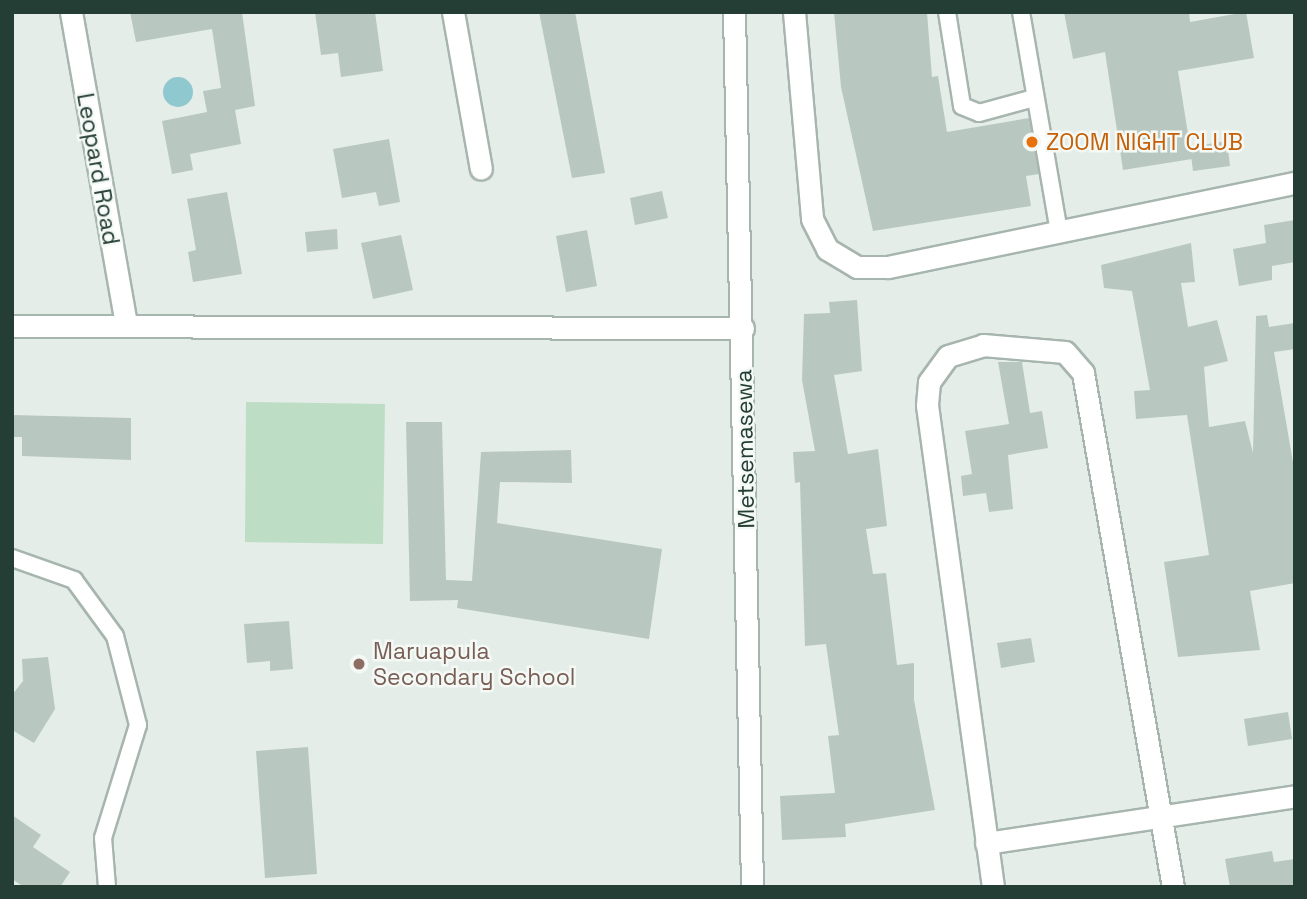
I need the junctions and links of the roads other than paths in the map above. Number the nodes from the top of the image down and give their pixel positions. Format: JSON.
{"nodes":[{"id":1,"x":71,"y":12,"type":"edge"},
{"id":2,"x":453,"y":12,"type":"edge"},
{"id":3,"x":734,"y":12,"type":"edge"},
{"id":4,"x":794,"y":12,"type":"edge"},
{"id":5,"x":947,"y":12,"type":"edge"},
{"id":6,"x":1021,"y":12,"type":"edge"},
{"id":7,"x":1034,"y":98,"type":"junction"},
{"id":8,"x":481,"y":169,"type":"dead end"},
{"id":9,"x":1295,"y":183,"type":"edge"},
{"id":10,"x":1059,"y":232,"type":"junction"},
{"id":11,"x":12,"y":326,"type":"edge"},
{"id":12,"x":125,"y":326,"type":"junction"},
{"id":13,"x":743,"y":328,"type":"junction"},
{"id":14,"x":12,"y":558,"type":"edge"},
{"id":15,"x":1295,"y":796,"type":"edge"},
{"id":16,"x":1163,"y":819,"type":"junction"},
{"id":17,"x":986,"y":843,"type":"junction"},
{"id":18,"x":107,"y":887,"type":"edge"},
{"id":19,"x":752,"y":887,"type":"edge"},
{"id":20,"x":993,"y":887,"type":"edge"},
{"id":21,"x":1173,"y":887,"type":"edge"}],
"edges":[{"from":1,"to":12,"type":"street","name":"Leopard Road"},
{"from":2,"to":8,"type":"street"},
{"from":3,"to":13,"type":"street","name":"Metsemasewa"},
{"from":4,"to":10,"type":"street"},
{"from":5,"to":7,"type":"lane"},
{"from":6,"to":7,"type":"lane"},
{"from":7,"to":10,"type":"lane"},
{"from":9,"to":10,"type":"street"},
{"from":11,"to":12,"type":"street"},
{"from":12,"to":13,"type":"street"},
{"from":13,"to":19,"type":"street","name":"Metsemasewa"},
{"from":14,"to":18,"type":"lane"},
{"from":15,"to":16,"type":"street"},
{"from":16,"to":17,"type":"street"},
{"from":16,"to":17,"type":"street"},
{"from":16,"to":21,"type":"street"},
{"from":17,"to":20,"type":"street"}]}
